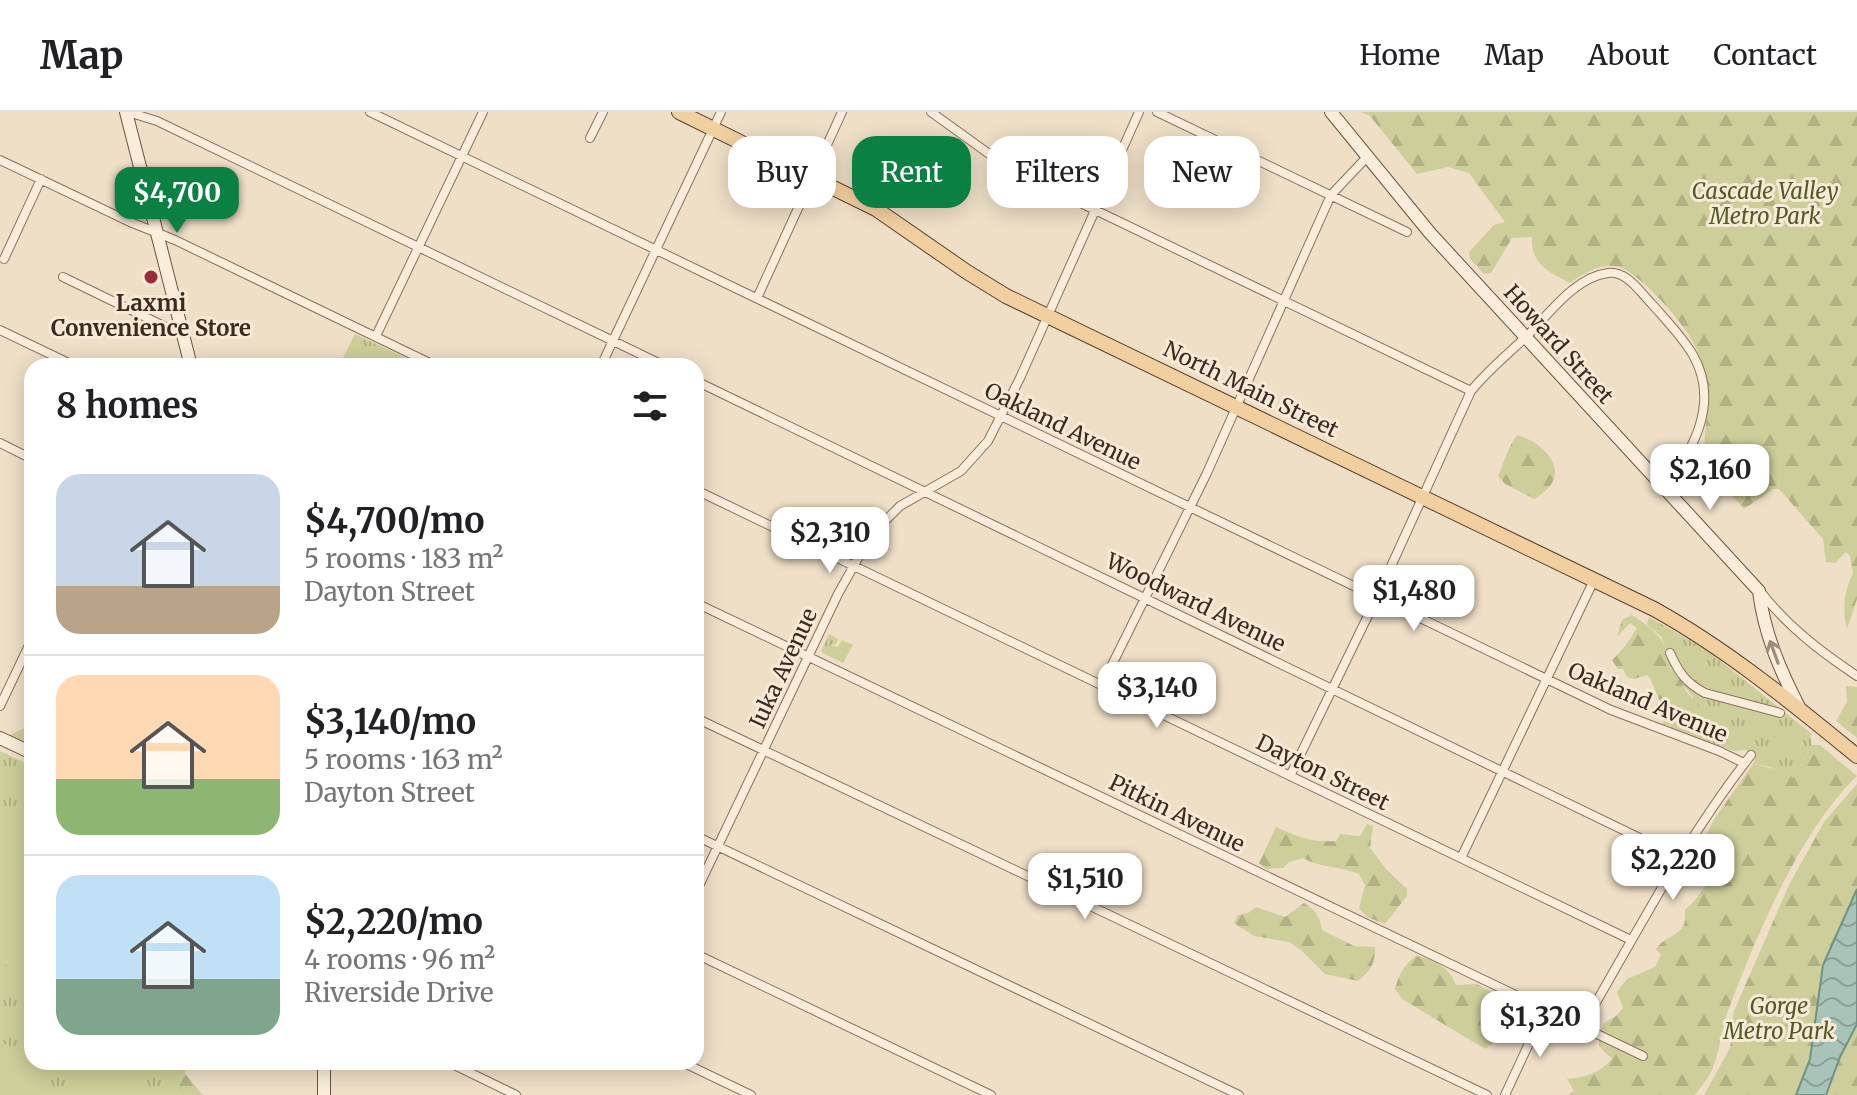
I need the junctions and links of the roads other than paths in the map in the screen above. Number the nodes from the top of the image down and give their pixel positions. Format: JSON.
{"nodes":[{"id":1,"x":127,"y":112,"type":"edge"},
{"id":2,"x":370,"y":112,"type":"edge"},
{"id":3,"x":483,"y":112,"type":"edge"},
{"id":4,"x":603,"y":112,"type":"edge"},
{"id":5,"x":679,"y":112,"type":"edge"},
{"id":6,"x":721,"y":112,"type":"edge"},
{"id":7,"x":842,"y":112,"type":"edge"},
{"id":8,"x":931,"y":112,"type":"edge"},
{"id":9,"x":1139,"y":112,"type":"edge"},
{"id":10,"x":1157,"y":112,"type":"edge"},
{"id":11,"x":1331,"y":112,"type":"edge"},
{"id":12,"x":714,"y":128,"type":"junction"},
{"id":13,"x":730,"y":136,"type":"edge"},
{"id":14,"x":831,"y":136,"type":"edge"},
{"id":15,"x":590,"y":138,"type":"dead end"},
{"id":16,"x":463,"y":157,"type":"junction"},
{"id":17,"x":1366,"y":158,"type":"junction"},
{"id":18,"x":0,"y":160,"type":"edge"},
{"id":19,"x":41,"y":179,"type":"junction"},
{"id":20,"x":836,"y":188,"type":"edge"},
{"id":21,"x":1331,"y":195,"type":"junction"},
{"id":22,"x":798,"y":208,"type":"edge"},
{"id":23,"x":1096,"y":211,"type":"junction"},
{"id":24,"x":1407,"y":232,"type":"dead end"},
{"id":25,"x":158,"y":233,"type":"junction"},
{"id":26,"x":419,"y":247,"type":"junction"},
{"id":27,"x":657,"y":250,"type":"junction"},
{"id":28,"x":4,"y":259,"type":"dead end"},
{"id":29,"x":63,"y":277,"type":"dead end"},
{"id":30,"x":758,"y":296,"type":"junction"},
{"id":31,"x":1283,"y":301,"type":"junction"},
{"id":32,"x":1048,"y":316,"type":"junction"},
{"id":33,"x":181,"y":329,"type":"junction"},
{"id":34,"x":0,"y":330,"type":"edge"},
{"id":35,"x":376,"y":336,"type":"junction"},
{"id":36,"x":1527,"y":336,"type":"junction"},
{"id":37,"x":613,"y":341,"type":"junction"},
{"id":38,"x":58,"y":358,"type":"edge"},
{"id":39,"x":189,"y":358,"type":"edge"},
{"id":40,"x":420,"y":358,"type":"edge"},
{"id":41,"x":605,"y":358,"type":"edge"},
{"id":42,"x":648,"y":358,"type":"edge"},
{"id":43,"x":704,"y":385,"type":"edge"},
{"id":44,"x":1471,"y":391,"type":"junction"},
{"id":45,"x":1235,"y":406,"type":"junction"},
{"id":46,"x":1002,"y":416,"type":"junction"},
{"id":47,"x":0,"y":443,"type":"edge"},
{"id":48,"x":24,"y":455,"type":"edge"},
{"id":49,"x":1662,"y":488,"type":"junction"},
{"id":50,"x":925,"y":493,"type":"junction"},
{"id":51,"x":704,"y":494,"type":"edge"},
{"id":52,"x":1423,"y":496,"type":"junction"},
{"id":53,"x":1190,"y":507,"type":"junction"},
{"id":54,"x":852,"y":566,"type":"junction"},
{"id":55,"x":1595,"y":579,"type":"junction"},
{"id":56,"x":1759,"y":591,"type":"junction"},
{"id":57,"x":1377,"y":597,"type":"junction"},
{"id":58,"x":1145,"y":599,"type":"junction"},
{"id":59,"x":704,"y":607,"type":"edge"},
{"id":60,"x":1670,"y":653,"type":"dead end"},
{"id":61,"x":24,"y":656,"type":"edge"},
{"id":62,"x":809,"y":656,"type":"junction"},
{"id":63,"x":1857,"y":676,"type":"edge"},
{"id":64,"x":1547,"y":679,"type":"junction"},
{"id":65,"x":1102,"y":685,"type":"junction"},
{"id":66,"x":1334,"y":689,"type":"junction"},
{"id":67,"x":0,"y":706,"type":"edge"},
{"id":68,"x":1801,"y":710,"type":"junction"},
{"id":69,"x":1780,"y":713,"type":"dead end"},
{"id":70,"x":704,"y":722,"type":"edge"},
{"id":71,"x":0,"y":738,"type":"edge"},
{"id":72,"x":24,"y":749,"type":"edge"},
{"id":73,"x":764,"y":750,"type":"junction"},
{"id":74,"x":1751,"y":755,"type":"dead end"},
{"id":75,"x":1857,"y":756,"type":"edge"},
{"id":76,"x":1744,"y":763,"type":"junction"},
{"id":77,"x":1503,"y":770,"type":"junction"},
{"id":78,"x":1290,"y":776,"type":"junction"},
{"id":79,"x":704,"y":839,"type":"edge"},
{"id":80,"x":719,"y":846,"type":"junction"},
{"id":81,"x":1679,"y":857,"type":"junction"},
{"id":82,"x":1461,"y":858,"type":"junction"},
{"id":83,"x":704,"y":876,"type":"edge"},
{"id":84,"x":1631,"y":940,"type":"junction"},
{"id":85,"x":704,"y":958,"type":"edge"},
{"id":86,"x":1545,"y":1009,"type":"junction"},
{"id":87,"x":1582,"y":1027,"type":"junction"},
{"id":88,"x":1643,"y":1056,"type":"dead end"},
{"id":89,"x":324,"y":1070,"type":"edge"},
{"id":90,"x":464,"y":1070,"type":"edge"},
{"id":91,"x":699,"y":1070,"type":"edge"},
{"id":92,"x":324,"y":1095,"type":"edge"},
{"id":93,"x":516,"y":1095,"type":"edge"},
{"id":94,"x":751,"y":1095,"type":"edge"},
{"id":95,"x":991,"y":1095,"type":"edge"},
{"id":96,"x":1239,"y":1095,"type":"edge"},
{"id":97,"x":1487,"y":1095,"type":"edge"},
{"id":98,"x":1505,"y":1095,"type":"edge"}],
"edges":[{"from":1,"to":25,"type":"main road"},
{"from":1,"to":26,"type":"street"},
{"from":2,"to":16,"type":"street","name":"Oakland Avenue"},
{"from":3,"to":16,"type":"street"},
{"from":4,"to":15,"type":"street"},
{"from":5,"to":12,"type":"main road","name":"North Main Street"},
{"from":6,"to":12,"type":"street"},
{"from":7,"to":14,"type":"street"},
{"from":8,"to":23,"type":"street"},
{"from":9,"to":23,"type":"street","name":"Iuka Avenue"},
{"from":10,"to":21,"type":"street"},
{"from":11,"to":17,"type":"main road","name":"Howard Street"},
{"from":12,"to":13,"type":"main road","name":"North Main Street"},
{"from":12,"to":27,"type":"street"},
{"from":16,"to":26,"type":"street"},
{"from":16,"to":27,"type":"street","name":"Oakland Avenue"},
{"from":17,"to":21,"type":"street"},
{"from":17,"to":36,"type":"main road","name":"Howard Street"},
{"from":18,"to":19,"type":"street"},
{"from":19,"to":25,"type":"street"},
{"from":19,"to":28,"type":"street"},
{"from":20,"to":32,"type":"main road","name":"North Main Street"},
{"from":21,"to":24,"type":"street"},
{"from":21,"to":31,"type":"street"},
{"from":22,"to":30,"type":"street"},
{"from":23,"to":31,"type":"street"},
{"from":23,"to":32,"type":"street","name":"Iuka Avenue"},
{"from":25,"to":33,"type":"main road"},
{"from":25,"to":35,"type":"street"},
{"from":26,"to":35,"type":"street"},
{"from":26,"to":37,"type":"street"},
{"from":27,"to":30,"type":"street","name":"Oakland Avenue"},
{"from":27,"to":37,"type":"street"},
{"from":29,"to":33,"type":"street"},
{"from":30,"to":46,"type":"street","name":"Oakland Avenue"},
{"from":31,"to":44,"type":"street"},
{"from":31,"to":45,"type":"street"},
{"from":32,"to":45,"type":"main road","name":"North Main Street"},
{"from":32,"to":46,"type":"street","name":"Iuka Avenue"},
{"from":33,"to":39,"type":"main road"},
{"from":34,"to":38,"type":"street"},
{"from":35,"to":40,"type":"street"},
{"from":36,"to":44,"type":"street"},
{"from":36,"to":49,"type":"main road","name":"Howard Street"},
{"from":36,"to":49,"type":"street"},
{"from":37,"to":41,"type":"street"},
{"from":37,"to":42,"type":"street"},
{"from":43,"to":50,"type":"street","name":"Woodward Avenue"},
{"from":44,"to":52,"type":"street"},
{"from":45,"to":52,"type":"main road","name":"North Main Street"},
{"from":45,"to":53,"type":"street"},
{"from":46,"to":50,"type":"street","name":"Iuka Avenue"},
{"from":46,"to":53,"type":"street","name":"Oakland Avenue"},
{"from":47,"to":48,"type":"street"},
{"from":49,"to":56,"type":"main road","name":"Howard Street"},
{"from":50,"to":54,"type":"street","name":"Iuka Avenue"},
{"from":50,"to":58,"type":"street","name":"Woodward Avenue"},
{"from":51,"to":54,"type":"street","name":"Dayton Street"},
{"from":52,"to":55,"type":"main road","name":"North Main Street"},
{"from":52,"to":57,"type":"street"},
{"from":53,"to":57,"type":"street","name":"Oakland Avenue"},
{"from":53,"to":58,"type":"street"},
{"from":54,"to":62,"type":"street","name":"Iuka Avenue"},
{"from":54,"to":65,"type":"street","name":"Dayton Street"},
{"from":55,"to":64,"type":"street"},
{"from":55,"to":68,"type":"main road","name":"North Main Street"},
{"from":56,"to":63,"type":"street","name":"Howard Street"},
{"from":68,"to":56,"type":"main road","one_way":true},
{"from":57,"to":64,"type":"street","name":"Oakland Avenue"},
{"from":57,"to":66,"type":"street"},
{"from":58,"to":65,"type":"street"},
{"from":58,"to":66,"type":"street","name":"Woodward Avenue"},
{"from":59,"to":62,"type":"street","name":"Pitkin Avenue"},
{"from":60,"to":69,"type":"street"},
{"from":61,"to":67,"type":"street"},
{"from":62,"to":73,"type":"street","name":"Iuka Avenue"},
{"from":62,"to":86,"type":"street","name":"Pitkin Avenue"},
{"from":64,"to":76,"type":"street","name":"Oakland Avenue"},
{"from":64,"to":77,"type":"street"},
{"from":65,"to":78,"type":"street","name":"Dayton Street"},
{"from":66,"to":77,"type":"street","name":"Woodward Avenue"},
{"from":66,"to":78,"type":"street"},
{"from":68,"to":75,"type":"main road","name":"North Main Street"},
{"from":70,"to":73,"type":"street"},
{"from":71,"to":72,"type":"main road"},
{"from":73,"to":80,"type":"street","name":"Iuka Avenue"},
{"from":73,"to":97,"type":"street"},
{"from":74,"to":76,"type":"street"},
{"from":76,"to":81,"type":"street"},
{"from":77,"to":81,"type":"street","name":"Woodward Avenue"},
{"from":77,"to":82,"type":"street"},
{"from":78,"to":82,"type":"street","name":"Dayton Street"},
{"from":79,"to":80,"type":"street"},
{"from":80,"to":83,"type":"street","name":"Iuka Avenue"},
{"from":80,"to":96,"type":"street"},
{"from":81,"to":84,"type":"street"},
{"from":82,"to":84,"type":"street","name":"Dayton Street"},
{"from":84,"to":87,"type":"street"},
{"from":85,"to":95,"type":"street"},
{"from":86,"to":87,"type":"street","name":"Pitkin Avenue"},
{"from":86,"to":98,"type":"street"},
{"from":87,"to":88,"type":"street","name":"Pitkin Avenue"},
{"from":89,"to":92,"type":"main road"},
{"from":90,"to":93,"type":"street"},
{"from":91,"to":94,"type":"street"}]}
